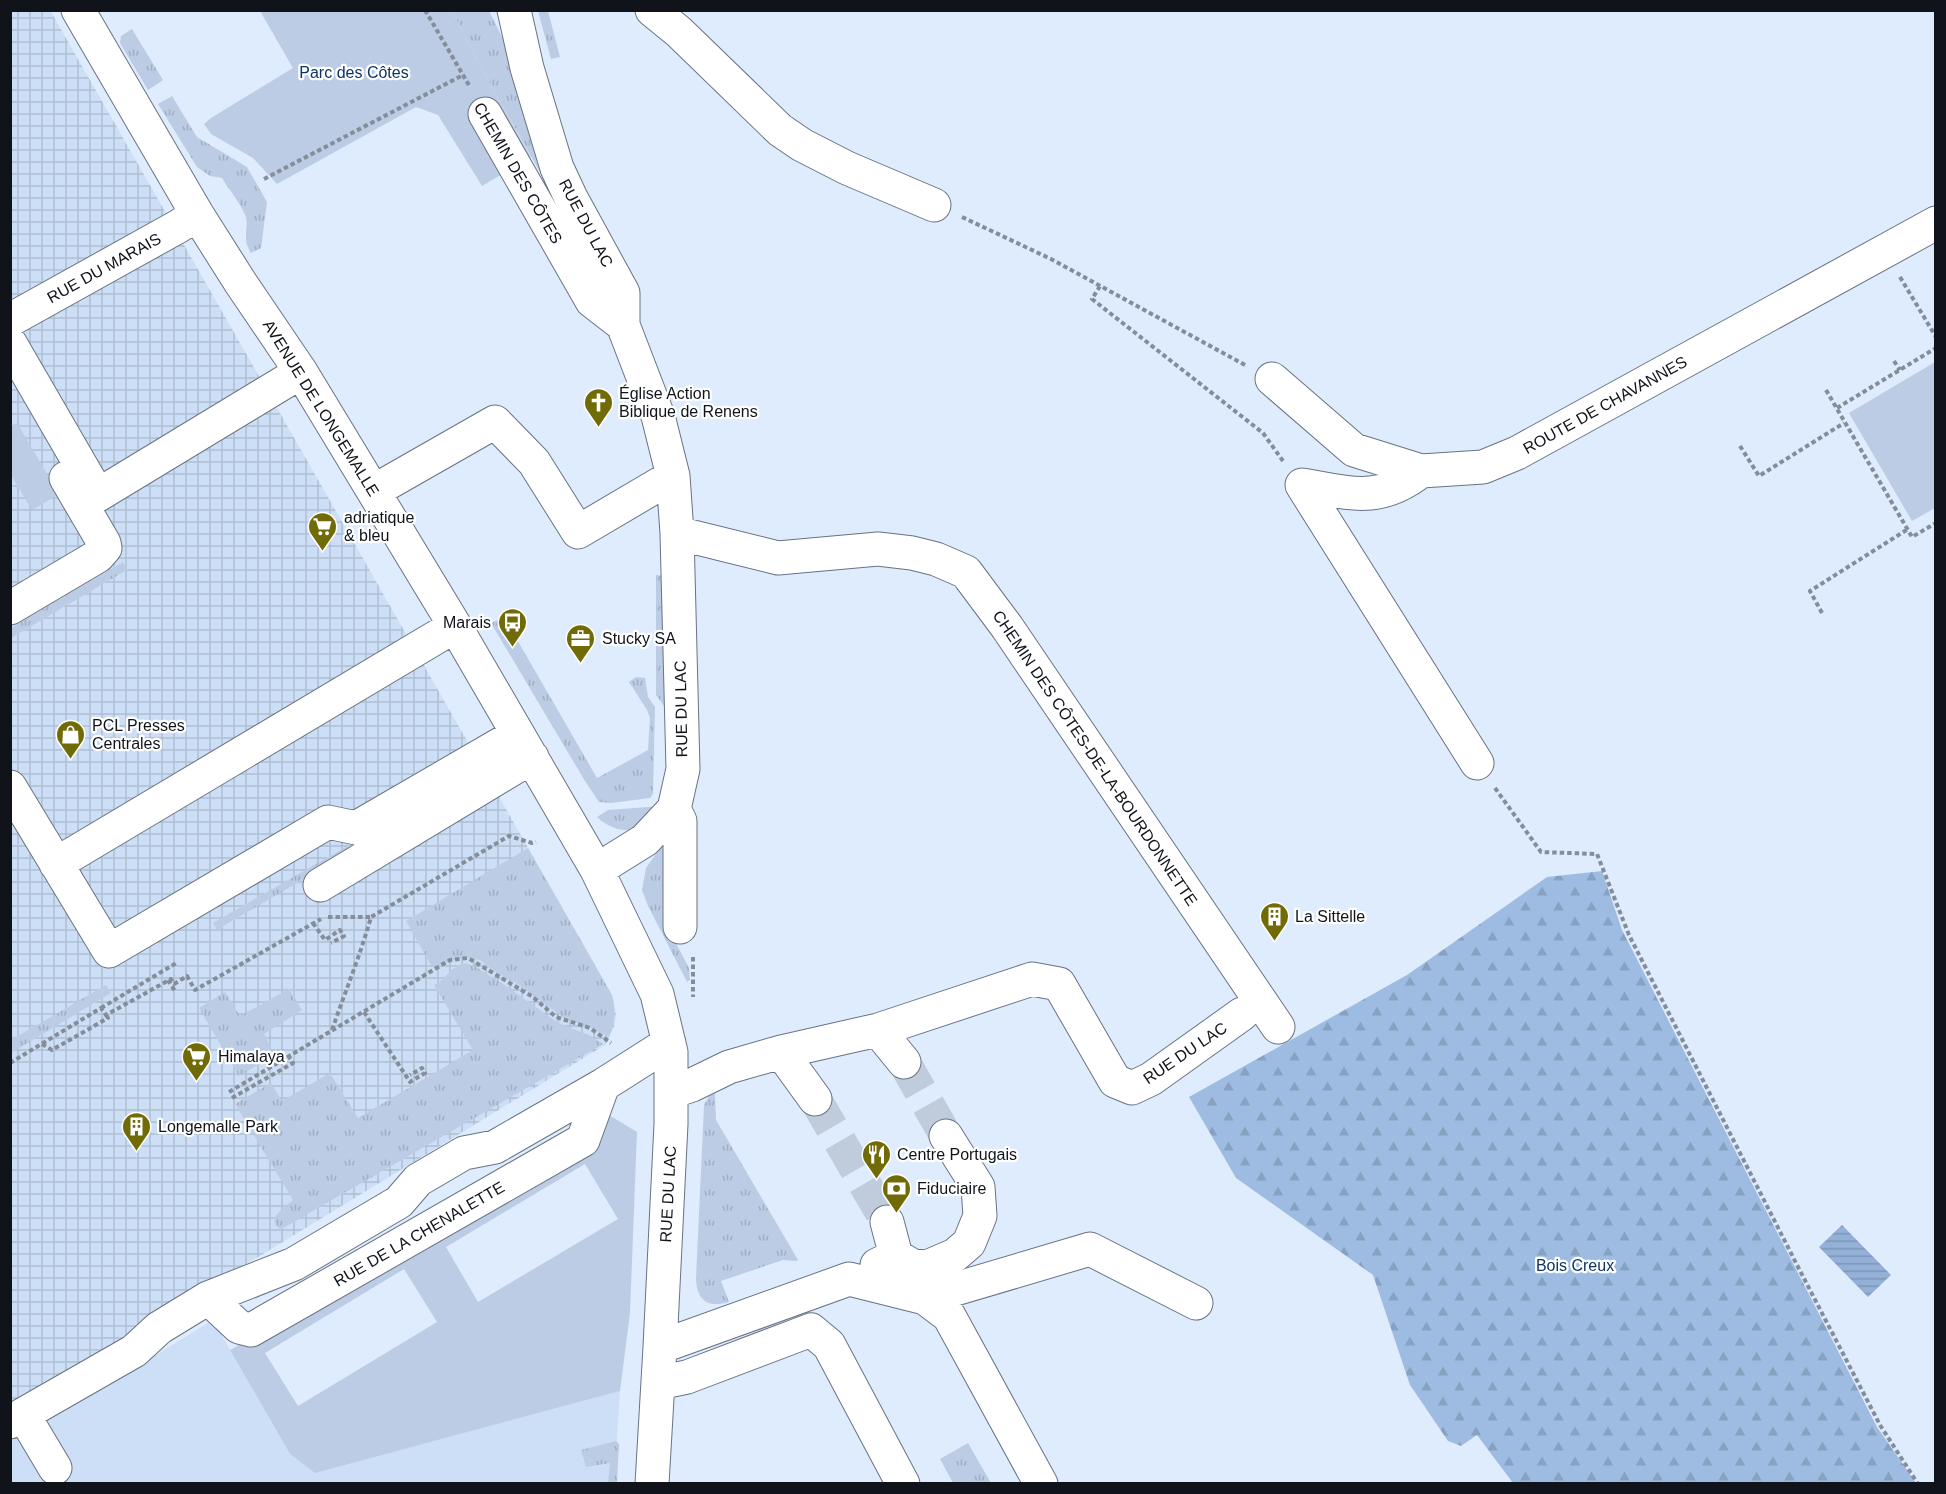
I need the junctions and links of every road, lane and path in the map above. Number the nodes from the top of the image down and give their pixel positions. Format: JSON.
{"nodes":[{"id":1,"x":78,"y":10,"type":"edge"},
{"id":2,"x":425,"y":10,"type":"edge"},
{"id":3,"x":514,"y":10,"type":"edge"},
{"id":4,"x":652,"y":10,"type":"edge"},
{"id":5,"x":463,"y":75,"type":"junction"},
{"id":6,"x":485,"y":114,"type":"joint"},
{"id":7,"x":264,"y":179,"type":"dead end"},
{"id":8,"x":934,"y":204,"type":"joint"},
{"id":9,"x":197,"y":214,"type":"junction"},
{"id":10,"x":1935,"y":223,"type":"edge"},
{"id":11,"x":1884,"y":251,"type":"junction"},
{"id":12,"x":1100,"y":285,"type":"junction"},
{"id":13,"x":10,"y":320,"type":"edge"},
{"id":14,"x":623,"y":325,"type":"junction"},
{"id":15,"x":1935,"y":337,"type":"edge"},
{"id":16,"x":10,"y":343,"type":"edge"},
{"id":17,"x":1935,"y":348,"type":"edge"},
{"id":18,"x":1894,"y":361,"type":"dead end"},
{"id":19,"x":1900,"y":370,"type":"junction"},
{"id":20,"x":301,"y":372,"type":"junction"},
{"id":21,"x":1272,"y":379,"type":"joint"},
{"id":22,"x":10,"y":383,"type":"edge"},
{"id":23,"x":1826,"y":390,"type":"dead end"},
{"id":24,"x":1837,"y":408,"type":"junction"},
{"id":25,"x":1844,"y":423,"type":"junction"},
{"id":26,"x":1740,"y":446,"type":"dead end"},
{"id":27,"x":1421,"y":471,"type":"junction"},
{"id":28,"x":673,"y":476,"type":"junction"},
{"id":29,"x":1302,"y":485,"type":"junction"},
{"id":30,"x":375,"y":490,"type":"junction"},
{"id":31,"x":1935,"y":523,"type":"edge"},
{"id":32,"x":1908,"y":529,"type":"junction"},
{"id":33,"x":677,"y":533,"type":"junction"},
{"id":34,"x":10,"y":608,"type":"edge"},
{"id":35,"x":1822,"y":613,"type":"dead end"},
{"id":36,"x":455,"y":626,"type":"junction"},
{"id":37,"x":530,"y":753,"type":"junction"},
{"id":38,"x":1477,"y":763,"type":"joint"},
{"id":39,"x":10,"y":787,"type":"edge"},
{"id":40,"x":674,"y":809,"type":"junction"},
{"id":41,"x":536,"y":842,"type":"dead end"},
{"id":42,"x":56,"y":864,"type":"junction"},
{"id":43,"x":597,"y":870,"type":"junction"},
{"id":44,"x":322,"y":889,"type":"dead end"},
{"id":45,"x":371,"y":917,"type":"junction"},
{"id":46,"x":313,"y":923,"type":"junction"},
{"id":47,"x":680,"y":927,"type":"dead end"},
{"id":48,"x":332,"y":943,"type":"dead end"},
{"id":49,"x":178,"y":962,"type":"dead end"},
{"id":50,"x":168,"y":981,"type":"junction"},
{"id":51,"x":176,"y":991,"type":"dead end"},
{"id":52,"x":101,"y":1008,"type":"junction"},
{"id":53,"x":364,"y":1012,"type":"junction"},
{"id":54,"x":1242,"y":1014,"type":"dead end"},
{"id":55,"x":106,"y":1015,"type":"junction"},
{"id":56,"x":1278,"y":1027,"type":"dead end"},
{"id":57,"x":878,"y":1030,"type":"junction"},
{"id":58,"x":332,"y":1031,"type":"junction"},
{"id":59,"x":72,"y":1040,"type":"junction"},
{"id":60,"x":41,"y":1044,"type":"junction"},
{"id":61,"x":72,"y":1046,"type":"dead end"},
{"id":62,"x":617,"y":1047,"type":"dead end"},
{"id":63,"x":670,"y":1048,"type":"junction"},
{"id":64,"x":781,"y":1052,"type":"junction"},
{"id":65,"x":289,"y":1057,"type":"junction"},
{"id":66,"x":904,"y":1062,"type":"tunnel mouth"},
{"id":67,"x":10,"y":1063,"type":"edge"},
{"id":68,"x":729,"y":1067,"type":"junction"},
{"id":69,"x":410,"y":1075,"type":"dead end"},
{"id":70,"x":603,"y":1085,"type":"junction"},
{"id":71,"x":229,"y":1092,"type":"dead end"},
{"id":72,"x":671,"y":1092,"type":"junction"},
{"id":73,"x":232,"y":1098,"type":"dead end"},
{"id":74,"x":815,"y":1099,"type":"tunnel mouth"},
{"id":75,"x":946,"y":1136,"type":"tunnel mouth"},
{"id":76,"x":887,"y":1222,"type":"tunnel mouth"},
{"id":77,"x":896,"y":1256,"type":"junction"},
{"id":78,"x":849,"y":1279,"type":"junction"},
{"id":79,"x":208,"y":1298,"type":"junction"},
{"id":80,"x":925,"y":1298,"type":"junction"},
{"id":81,"x":1196,"y":1304,"type":"dead end"},
{"id":82,"x":660,"y":1347,"type":"junction"},
{"id":83,"x":658,"y":1383,"type":"junction"},
{"id":84,"x":17,"y":1419,"type":"edge"},
{"id":85,"x":55,"y":1468,"type":"dead end"},
{"id":86,"x":652,"y":1484,"type":"edge"},
{"id":87,"x":903,"y":1484,"type":"edge"},
{"id":88,"x":1041,"y":1484,"type":"edge"},
{"id":89,"x":1918,"y":1484,"type":"edge"}],
"edges":[{"from":1,"to":9,"type":"street","name":"AVENUE DE LONGEMALLE"},
{"from":2,"to":5,"type":"path","name":"CHEMIN DES CÔTES"},
{"from":3,"to":14,"type":"street","name":"RUE DU LAC"},
{"from":4,"to":8,"type":"street"},
{"from":5,"to":6,"type":"path","name":"CHEMIN DES CÔTES"},
{"from":5,"to":7,"type":"path"},
{"from":6,"to":14,"type":"street","name":"CHEMIN DES CÔTES"},
{"from":8,"to":12,"type":"path"},
{"from":9,"to":13,"type":"street","name":"RUE DU MARAIS"},
{"from":9,"to":20,"type":"street","name":"AVENUE DE LONGEMALLE"},
{"from":10,"to":11,"type":"street","name":"ROUTE DE CHAVANNES"},
{"from":11,"to":15,"type":"path"},
{"from":11,"to":27,"type":"street","name":"ROUTE DE CHAVANNES"},
{"from":12,"to":21,"type":"path"},
{"from":12,"to":29,"type":"path"},
{"from":14,"to":28,"type":"street","name":"RUE DU LAC"},
{"from":16,"to":20,"type":"street"},
{"from":17,"to":19,"type":"path"},
{"from":18,"to":19,"type":"path"},
{"from":19,"to":24,"type":"path"},
{"from":20,"to":30,"type":"street","name":"AVENUE DE LONGEMALLE"},
{"from":21,"to":27,"type":"street","name":"ROUTE DE CHAVANNES"},
{"from":22,"to":34,"type":"street"},
{"from":23,"to":24,"type":"path"},
{"from":24,"to":25,"type":"path"},
{"from":25,"to":26,"type":"path"},
{"from":25,"to":32,"type":"path"},
{"from":27,"to":29,"type":"street"},
{"from":28,"to":30,"type":"street"},
{"from":28,"to":33,"type":"street","name":"RUE DU LAC"},
{"from":29,"to":38,"type":"street"},
{"from":30,"to":36,"type":"street","name":"AVENUE DE LONGEMALLE"},
{"from":31,"to":32,"type":"path"},
{"from":32,"to":35,"type":"path"},
{"from":33,"to":40,"type":"street","name":"RUE DU LAC"},
{"from":33,"to":56,"type":"street","name":"CHEMIN DES CÔTES-DE-LA-BOURDONNETTE"},
{"from":36,"to":37,"type":"street","name":"AVENUE DE LONGEMALLE"},
{"from":36,"to":42,"type":"street"},
{"from":37,"to":42,"type":"street"},
{"from":37,"to":43,"type":"street","name":"AVENUE DE LONGEMALLE"},
{"from":37,"to":44,"type":"street"},
{"from":38,"to":89,"type":"path"},
{"from":39,"to":42,"type":"street"},
{"from":40,"to":43,"type":"street"},
{"from":40,"to":47,"type":"street"},
{"from":41,"to":45,"type":"path"},
{"from":43,"to":63,"type":"street","name":"RUE DU LAC"},
{"from":45,"to":46,"type":"path"},
{"from":45,"to":58,"type":"path"},
{"from":46,"to":48,"type":"path"},
{"from":46,"to":50,"type":"path"},
{"from":49,"to":52,"type":"path"},
{"from":50,"to":51,"type":"path"},
{"from":50,"to":55,"type":"path"},
{"from":52,"to":55,"type":"path"},
{"from":52,"to":60,"type":"path"},
{"from":53,"to":58,"type":"path"},
{"from":53,"to":62,"type":"path"},
{"from":53,"to":69,"type":"path"},
{"from":54,"to":57,"type":"street","name":"RUE DU LAC"},
{"from":55,"to":59,"type":"path"},
{"from":57,"to":64,"type":"street","name":"RUE DU LAC"},
{"from":57,"to":66,"type":"street"},
{"from":58,"to":65,"type":"path"},
{"from":59,"to":60,"type":"path"},
{"from":59,"to":61,"type":"path"},
{"from":60,"to":67,"type":"path"},
{"from":63,"to":68,"type":"street"},
{"from":63,"to":70,"type":"street"},
{"from":63,"to":72,"type":"street","name":"RUE DU LAC"},
{"from":64,"to":68,"type":"street","name":"RUE DU LAC"},
{"from":64,"to":74,"type":"street"},
{"from":65,"to":71,"type":"path"},
{"from":65,"to":73,"type":"path"},
{"from":68,"to":72,"type":"street","name":"RUE DU LAC"},
{"from":70,"to":79,"type":"street"},
{"from":70,"to":79,"type":"street","name":"RUE DE LA CHENALETTE"},
{"from":72,"to":82,"type":"street","name":"RUE DU LAC"},
{"from":75,"to":77,"type":"street"},
{"from":76,"to":77,"type":"street"},
{"from":77,"to":78,"type":"street"},
{"from":78,"to":80,"type":"street"},
{"from":78,"to":82,"type":"street"},
{"from":79,"to":84,"type":"street"},
{"from":80,"to":81,"type":"street"},
{"from":80,"to":88,"type":"street"},
{"from":82,"to":83,"type":"street","name":"RUE DU LAC"},
{"from":83,"to":86,"type":"street","name":"RUE DU LAC"},
{"from":83,"to":87,"type":"street"},
{"from":84,"to":85,"type":"street"}]}
